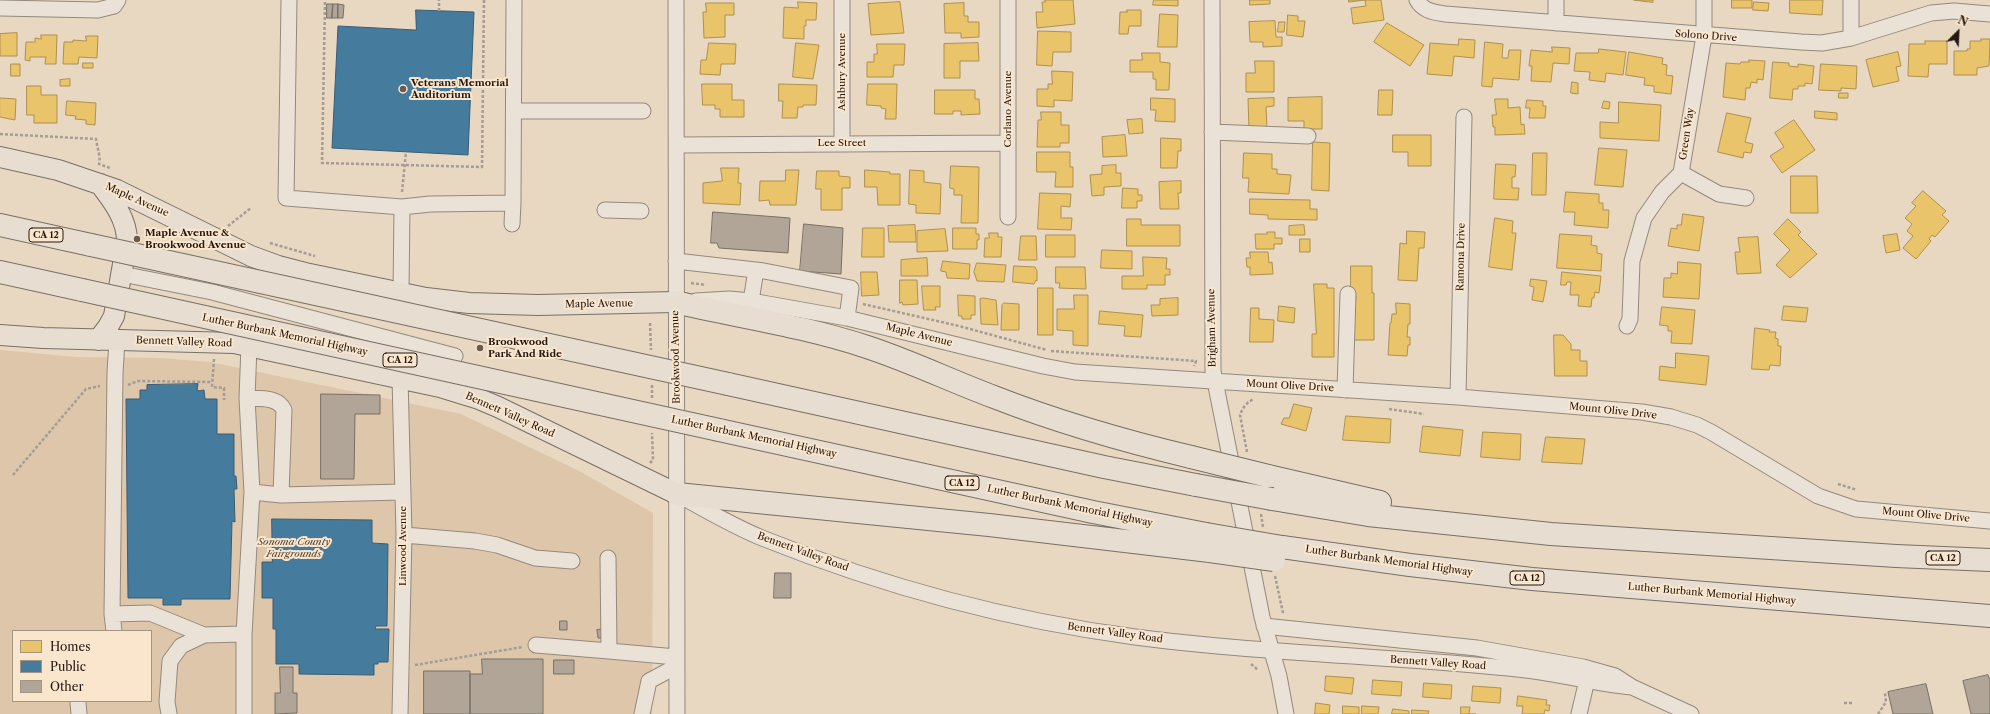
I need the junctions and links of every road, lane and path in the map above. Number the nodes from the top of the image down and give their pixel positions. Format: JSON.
{"nodes":[{"id":1,"x":118,"y":0,"type":"edge"},
{"id":2,"x":289,"y":0,"type":"edge"},
{"id":3,"x":439,"y":0,"type":"edge"},
{"id":4,"x":484,"y":0,"type":"edge"},
{"id":5,"x":514,"y":0,"type":"edge"},
{"id":6,"x":676,"y":0,"type":"edge"},
{"id":7,"x":842,"y":0,"type":"edge"},
{"id":8,"x":1008,"y":0,"type":"edge"},
{"id":9,"x":1212,"y":0,"type":"edge"},
{"id":10,"x":1556,"y":0,"type":"edge"},
{"id":11,"x":1704,"y":0,"type":"edge"},
{"id":12,"x":1850,"y":0,"type":"edge"},
{"id":13,"x":325,"y":2,"type":"dead end"},
{"id":14,"x":1419,"y":3,"type":"edge"},
{"id":15,"x":0,"y":8,"type":"edge"},
{"id":16,"x":439,"y":10,"type":"dead end"},
{"id":17,"x":1990,"y":14,"type":"edge"},
{"id":18,"x":1556,"y":23,"type":"junction"},
{"id":19,"x":1704,"y":36,"type":"junction"},
{"id":20,"x":1851,"y":38,"type":"junction"},
{"id":21,"x":514,"y":111,"type":"junction"},
{"id":22,"x":643,"y":111,"type":"dead end"},
{"id":23,"x":1464,"y":117,"type":"dead end"},
{"id":24,"x":1212,"y":132,"type":"junction"},
{"id":25,"x":0,"y":134,"type":"edge"},
{"id":26,"x":1308,"y":136,"type":"dead end"},
{"id":27,"x":842,"y":143,"type":"junction"},
{"id":28,"x":1008,"y":143,"type":"junction"},
{"id":29,"x":677,"y":145,"type":"junction"},
{"id":30,"x":406,"y":152,"type":"dead end"},
{"id":31,"x":0,"y":157,"type":"edge"},
{"id":32,"x":405,"y":164,"type":"junction"},
{"id":33,"x":114,"y":170,"type":"dead end"},
{"id":34,"x":1681,"y":173,"type":"junction"},
{"id":35,"x":100,"y":184,"type":"junction"},
{"id":36,"x":1746,"y":198,"type":"dead end"},
{"id":37,"x":402,"y":200,"type":"junction"},
{"id":38,"x":513,"y":203,"type":"junction"},
{"id":39,"x":251,"y":208,"type":"dead end"},
{"id":40,"x":605,"y":210,"type":"dead end"},
{"id":41,"x":641,"y":211,"type":"dead end"},
{"id":42,"x":1008,"y":217,"type":"dead end"},
{"id":43,"x":512,"y":224,"type":"dead end"},
{"id":44,"x":0,"y":225,"type":"edge"},
{"id":45,"x":232,"y":230,"type":"dead end"},
{"id":46,"x":267,"y":242,"type":"dead end"},
{"id":47,"x":319,"y":257,"type":"dead end"},
{"id":48,"x":676,"y":261,"type":"junction"},
{"id":49,"x":756,"y":270,"type":"junction"},
{"id":50,"x":0,"y":272,"type":"edge"},
{"id":51,"x":122,"y":274,"type":"junction"},
{"id":52,"x":690,"y":283,"type":"dead end"},
{"id":53,"x":714,"y":285,"type":"dead end"},
{"id":54,"x":401,"y":293,"type":"junction"},
{"id":55,"x":1348,"y":294,"type":"dead end"},
{"id":56,"x":241,"y":300,"type":"junction"},
{"id":57,"x":751,"y":301,"type":"junction"},
{"id":58,"x":675,"y":302,"type":"junction"},
{"id":59,"x":850,"y":302,"type":"junction"},
{"id":60,"x":847,"y":318,"type":"junction"},
{"id":61,"x":650,"y":323,"type":"dead end"},
{"id":62,"x":1627,"y":326,"type":"dead end"},
{"id":63,"x":0,"y":334,"type":"edge"},
{"id":64,"x":108,"y":340,"type":"junction"},
{"id":65,"x":242,"y":344,"type":"junction"},
{"id":66,"x":455,"y":356,"type":"dead end"},
{"id":67,"x":651,"y":357,"type":"dead end"},
{"id":68,"x":214,"y":358,"type":"dead end"},
{"id":69,"x":1196,"y":361,"type":"dead end"},
{"id":70,"x":400,"y":378,"type":"junction"},
{"id":71,"x":652,"y":380,"type":"dead end"},
{"id":72,"x":212,"y":382,"type":"junction"},
{"id":73,"x":1214,"y":382,"type":"junction"},
{"id":74,"x":103,"y":385,"type":"dead end"},
{"id":75,"x":126,"y":385,"type":"dead end"},
{"id":76,"x":1345,"y":390,"type":"junction"},
{"id":77,"x":1458,"y":397,"type":"junction"},
{"id":78,"x":246,"y":398,"type":"junction"},
{"id":79,"x":224,"y":400,"type":"dead end"},
{"id":80,"x":652,"y":404,"type":"dead end"},
{"id":81,"x":652,"y":428,"type":"dead end"},
{"id":82,"x":648,"y":464,"type":"dead end"},
{"id":83,"x":13,"y":475,"type":"dead end"},
{"id":84,"x":1838,"y":484,"type":"dead end"},
{"id":85,"x":1857,"y":490,"type":"dead end"},
{"id":86,"x":252,"y":492,"type":"junction"},
{"id":87,"x":402,"y":492,"type":"junction"},
{"id":88,"x":677,"y":494,"type":"junction"},
{"id":89,"x":281,"y":495,"type":"junction"},
{"id":90,"x":1990,"y":520,"type":"edge"},
{"id":91,"x":404,"y":535,"type":"junction"},
{"id":92,"x":1685,"y":541,"type":"junction"},
{"id":93,"x":1208,"y":542,"type":"junction"},
{"id":94,"x":1896,"y":556,"type":"junction"},
{"id":95,"x":608,"y":558,"type":"dead end"},
{"id":96,"x":1990,"y":560,"type":"edge"},
{"id":97,"x":572,"y":561,"type":"dead end"},
{"id":98,"x":1990,"y":566,"type":"edge"},
{"id":99,"x":112,"y":614,"type":"junction"},
{"id":100,"x":1990,"y":616,"type":"edge"},
{"id":101,"x":1264,"y":626,"type":"junction"},
{"id":102,"x":114,"y":630,"type":"edge"},
{"id":103,"x":244,"y":634,"type":"junction"},
{"id":104,"x":204,"y":635,"type":"junction"},
{"id":105,"x":536,"y":645,"type":"joint"},
{"id":106,"x":609,"y":651,"type":"junction"},
{"id":107,"x":1271,"y":651,"type":"junction"},
{"id":108,"x":677,"y":662,"type":"junction"},
{"id":109,"x":401,"y":668,"type":"junction"},
{"id":110,"x":1587,"y":680,"type":"junction"},
{"id":111,"x":1632,"y":687,"type":"junction"},
{"id":112,"x":1886,"y":693,"type":"dead end"},
{"id":113,"x":1844,"y":703,"type":"dead end"},
{"id":114,"x":1854,"y":703,"type":"dead end"},
{"id":115,"x":169,"y":714,"type":"edge"},
{"id":116,"x":244,"y":714,"type":"edge"},
{"id":117,"x":400,"y":714,"type":"edge"},
{"id":118,"x":642,"y":714,"type":"edge"},
{"id":119,"x":677,"y":714,"type":"edge"},
{"id":120,"x":1286,"y":714,"type":"edge"},
{"id":121,"x":1579,"y":714,"type":"edge"},
{"id":122,"x":1691,"y":714,"type":"edge"},
{"id":123,"x":1878,"y":714,"type":"edge"}],
"edges":[{"from":1,"to":15,"type":"street"},
{"from":2,"to":37,"type":"street"},
{"from":3,"to":16,"type":"path"},
{"from":4,"to":32,"type":"path"},
{"from":5,"to":21,"type":"street"},
{"from":6,"to":29,"type":"street","name":"Brookwood Avenue"},
{"from":7,"to":27,"type":"street","name":"Ashbury Avenue"},
{"from":8,"to":28,"type":"street","name":"Corlano Avenue"},
{"from":9,"to":24,"type":"street","name":"Brigham Avenue"},
{"from":10,"to":18,"type":"street"},
{"from":11,"to":19,"type":"street","name":"Green Way"},
{"from":12,"to":20,"type":"street"},
{"from":13,"to":32,"type":"path"},
{"from":14,"to":18,"type":"street","name":"Solono Drive"},
{"from":17,"to":20,"type":"street","name":"Solono Drive"},
{"from":18,"to":19,"type":"street","name":"Solono Drive"},
{"from":19,"to":20,"type":"street","name":"Solono Drive"},
{"from":19,"to":34,"type":"street","name":"Green Way"},
{"from":21,"to":22,"type":"street"},
{"from":21,"to":38,"type":"street"},
{"from":23,"to":77,"type":"street","name":"Ramona Drive"},
{"from":24,"to":26,"type":"street"},
{"from":24,"to":73,"type":"street","name":"Brigham Avenue"},
{"from":25,"to":33,"type":"path"},
{"from":27,"to":28,"type":"street","name":"Lee Street"},
{"from":27,"to":29,"type":"street","name":"Lee Street"},
{"from":28,"to":42,"type":"street","name":"Corlano Avenue"},
{"from":29,"to":48,"type":"street","name":"Brookwood Avenue"},
{"from":30,"to":32,"type":"path"},
{"from":31,"to":35,"type":"main road","name":"Maple Avenue"},
{"from":32,"to":37,"type":"path"},
{"from":34,"to":36,"type":"street"},
{"from":34,"to":62,"type":"street","name":"Green Way"},
{"from":35,"to":51,"type":"main road"},
{"from":35,"to":54,"type":"main road","name":"Maple Avenue"},
{"from":37,"to":38,"type":"street"},
{"from":37,"to":54,"type":"street"},
{"from":38,"to":43,"type":"street"},
{"from":39,"to":45,"type":"path"},
{"from":40,"to":41,"type":"street"},
{"from":44,"to":92,"type":"highway","number":"CA 12","bridge":true},
{"from":46,"to":47,"type":"path"},
{"from":48,"to":49,"type":"street"},
{"from":48,"to":58,"type":"street","name":"Brookwood Avenue"},
{"from":49,"to":57,"type":"street"},
{"from":49,"to":59,"type":"street"},
{"from":50,"to":93,"type":"highway","name":"Luther Burbank Memorial Highway","number":"CA 12","bridge":true},
{"from":51,"to":56,"type":"street"},
{"from":51,"to":64,"type":"main road"},
{"from":52,"to":53,"type":"path"},
{"from":54,"to":58,"type":"main road","name":"Maple Avenue"},
{"from":55,"to":76,"type":"street"},
{"from":56,"to":65,"type":"street"},
{"from":56,"to":66,"type":"street"},
{"from":57,"to":58,"type":"street","name":"Maple Avenue"},
{"from":57,"to":60,"type":"street","name":"Maple Avenue"},
{"from":58,"to":88,"type":"street","name":"Brookwood Avenue"},
{"from":58,"to":92,"type":"highway","bridge":true},
{"from":59,"to":60,"type":"street"},
{"from":59,"to":69,"type":"path"},
{"from":60,"to":73,"type":"street","name":"Maple Avenue"},
{"from":61,"to":67,"type":"path"},
{"from":63,"to":64,"type":"main road","name":"Bennett Valley Road"},
{"from":64,"to":65,"type":"main road","name":"Bennett Valley Road"},
{"from":64,"to":99,"type":"street"},
{"from":65,"to":70,"type":"main road","name":"Bennett Valley Road"},
{"from":65,"to":78,"type":"street"},
{"from":68,"to":72,"type":"path"},
{"from":70,"to":87,"type":"street","name":"Linwood Avenue"},
{"from":70,"to":88,"type":"main road","name":"Bennett Valley Road"},
{"from":71,"to":80,"type":"path"},
{"from":72,"to":75,"type":"path"},
{"from":72,"to":79,"type":"path"},
{"from":73,"to":76,"type":"street","name":"Mount Olive Drive"},
{"from":73,"to":101,"type":"street","name":"Brigham Avenue"},
{"from":74,"to":83,"type":"path"},
{"from":76,"to":77,"type":"street","name":"Mount Olive Drive"},
{"from":77,"to":90,"type":"street","name":"Mount Olive Drive"},
{"from":78,"to":86,"type":"street"},
{"from":78,"to":89,"type":"street"},
{"from":81,"to":82,"type":"path"},
{"from":84,"to":85,"type":"path"},
{"from":86,"to":89,"type":"street"},
{"from":86,"to":103,"type":"street"},
{"from":87,"to":89,"type":"street"},
{"from":87,"to":91,"type":"street","name":"Linwood Avenue"},
{"from":88,"to":93,"type":"highway"},
{"from":88,"to":107,"type":"street","name":"Bennett Valley Road"},
{"from":88,"to":108,"type":"street","name":"Brookwood Avenue"},
{"from":91,"to":97,"type":"street"},
{"from":91,"to":109,"type":"street","name":"Linwood Avenue"},
{"from":92,"to":94,"type":"highway","number":"CA 12"},
{"from":93,"to":100,"type":"highway","name":"Luther Burbank Memorial Highway","number":"CA 12","bridge":true},
{"from":94,"to":96,"type":"highway","number":"CA 12"},
{"from":94,"to":98,"type":"highway"},
{"from":95,"to":106,"type":"street"},
{"from":99,"to":102,"type":"street"},
{"from":99,"to":104,"type":"street"},
{"from":101,"to":107,"type":"street","name":"Brigham Avenue"},
{"from":101,"to":111,"type":"street","name":"Bennett Valley Road"},
{"from":103,"to":104,"type":"street"},
{"from":103,"to":116,"type":"street"},
{"from":104,"to":115,"type":"street"},
{"from":105,"to":106,"type":"street"},
{"from":105,"to":109,"type":"path"},
{"from":106,"to":108,"type":"street"},
{"from":107,"to":110,"type":"street","name":"Bennett Valley Road"},
{"from":107,"to":120,"type":"street","name":"Brigham Avenue"},
{"from":108,"to":118,"type":"street"},
{"from":108,"to":119,"type":"street","name":"Brookwood Avenue"},
{"from":109,"to":117,"type":"street","name":"Linwood Avenue"},
{"from":110,"to":111,"type":"street","name":"Bennett Valley Road"},
{"from":110,"to":121,"type":"street"},
{"from":111,"to":122,"type":"street","name":"Bennett Valley Road"},
{"from":112,"to":123,"type":"path"},
{"from":113,"to":114,"type":"path"}]}
